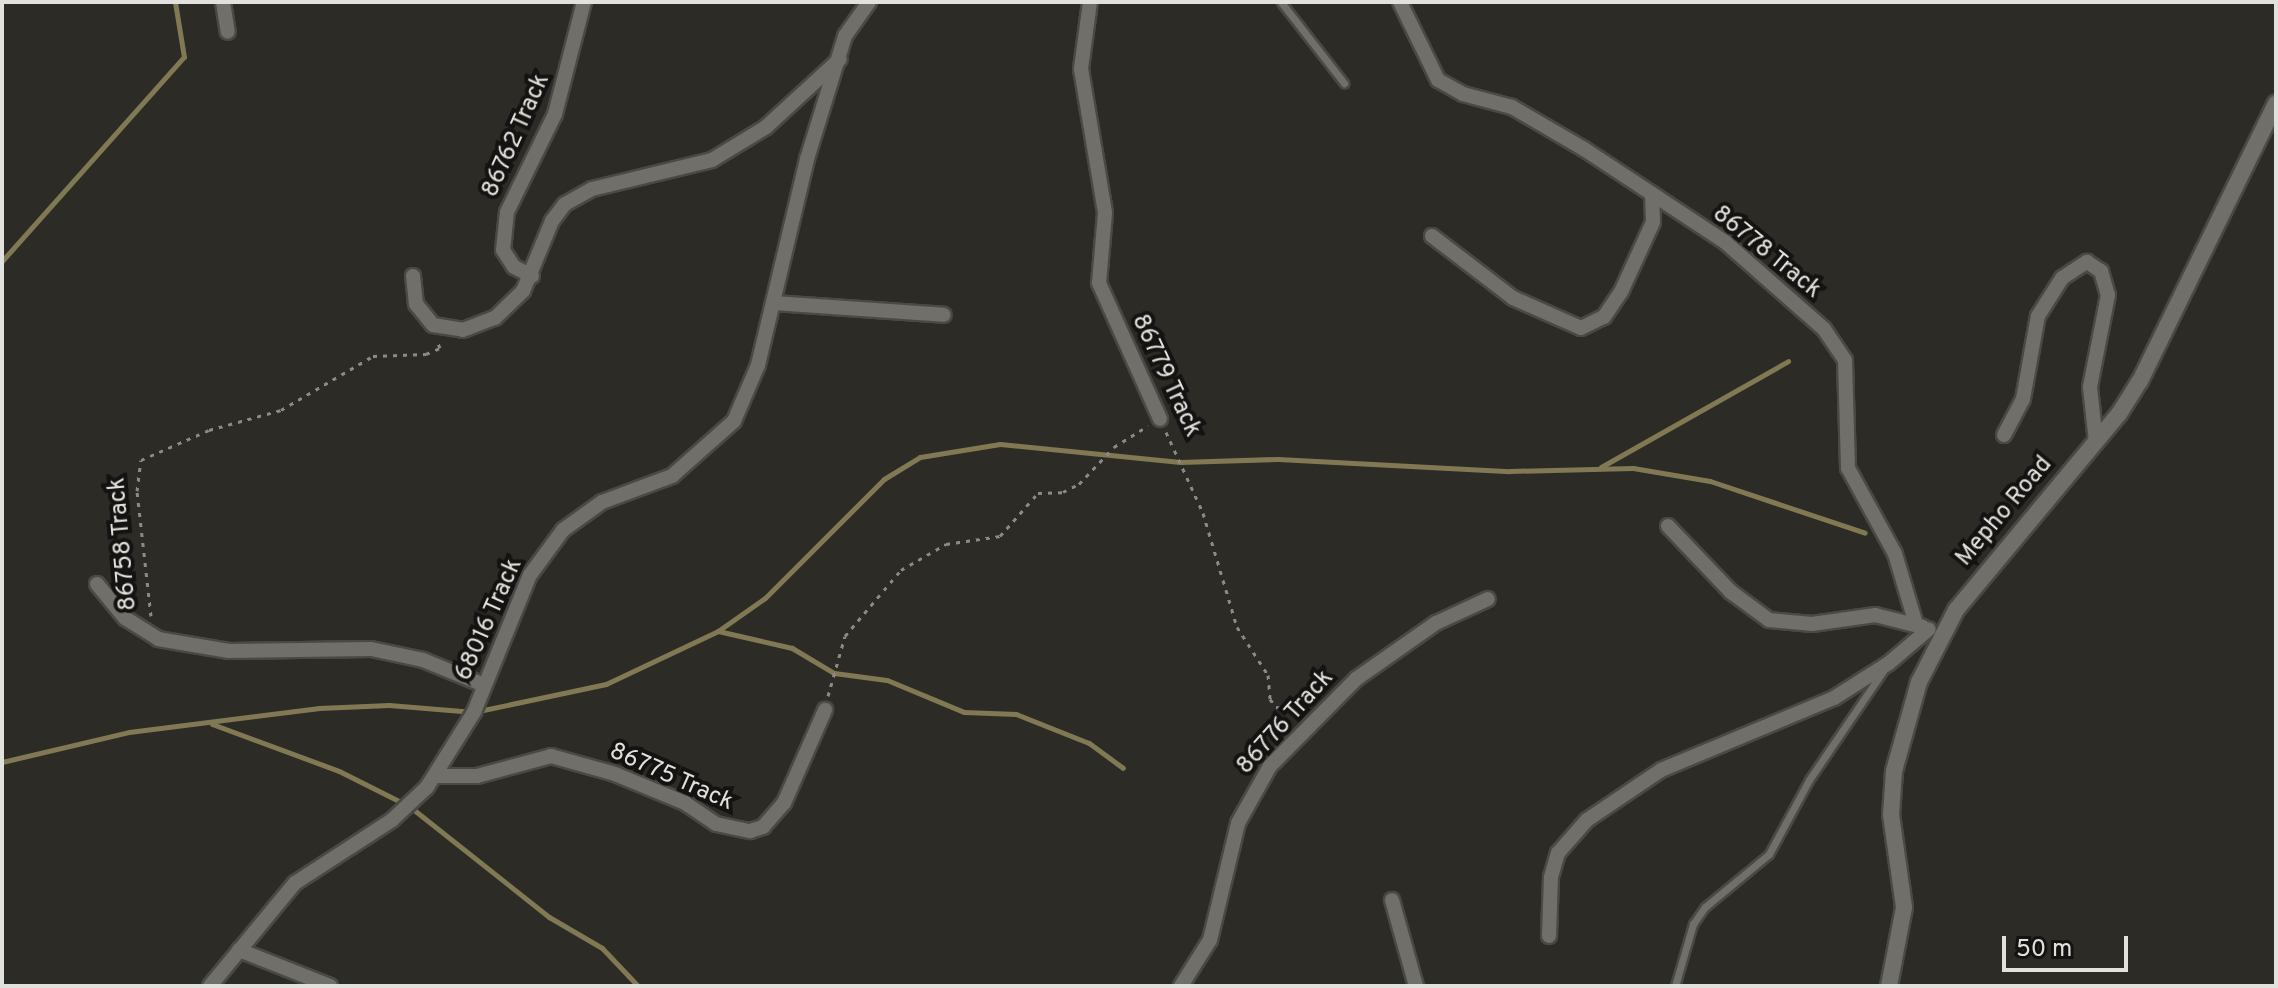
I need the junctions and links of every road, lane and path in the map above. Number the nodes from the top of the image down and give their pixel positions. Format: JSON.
{"nodes":[{"id":1,"x":223,"y":2,"type":"edge"},
{"id":2,"x":584,"y":2,"type":"edge"},
{"id":3,"x":869,"y":2,"type":"edge"},
{"id":4,"x":1090,"y":2,"type":"edge"},
{"id":5,"x":1281,"y":2,"type":"edge"},
{"id":6,"x":1400,"y":2,"type":"edge"},
{"id":7,"x":228,"y":32,"type":"dead end"},
{"id":8,"x":841,"y":59,"type":"junction"},
{"id":9,"x":1344,"y":83,"type":"dead end"},
{"id":10,"x":2276,"y":103,"type":"edge"},
{"id":11,"x":1652,"y":198,"type":"junction"},
{"id":12,"x":1432,"y":236,"type":"dead end"},
{"id":13,"x":413,"y":276,"type":"dead end"},
{"id":14,"x":532,"y":276,"type":"junction"},
{"id":15,"x":774,"y":303,"type":"junction"},
{"id":16,"x":944,"y":315,"type":"dead end"},
{"id":17,"x":433,"y":325,"type":"junction"},
{"id":18,"x":1160,"y":419,"type":"junction"},
{"id":19,"x":2004,"y":435,"type":"dead end"},
{"id":20,"x":2096,"y":442,"type":"junction"},
{"id":21,"x":1668,"y":526,"type":"dead end"},
{"id":22,"x":97,"y":584,"type":"dead end"},
{"id":23,"x":1488,"y":599,"type":"dead end"},
{"id":24,"x":1929,"y":629,"type":"junction"},
{"id":25,"x":158,"y":639,"type":"junction"},
{"id":26,"x":1889,"y":663,"type":"junction"},
{"id":27,"x":484,"y":685,"type":"junction"},
{"id":28,"x":825,"y":710,"type":"joint"},
{"id":29,"x":1319,"y":714,"type":"junction"},
{"id":30,"x":436,"y":776,"type":"junction"},
{"id":31,"x":1392,"y":900,"type":"dead end"},
{"id":32,"x":1549,"y":936,"type":"dead end"},
{"id":33,"x":239,"y":950,"type":"junction"},
{"id":34,"x":210,"y":986,"type":"edge"},
{"id":35,"x":330,"y":986,"type":"edge"},
{"id":36,"x":1181,"y":986,"type":"edge"},
{"id":37,"x":1416,"y":986,"type":"edge"},
{"id":38,"x":1675,"y":986,"type":"edge"},
{"id":39,"x":1889,"y":986,"type":"edge"}],
"edges":[{"from":1,"to":7,"type":"street"},
{"from":2,"to":14,"type":"street","name":"86762 Track"},
{"from":3,"to":8,"type":"street","name":"68016 Track"},
{"from":4,"to":18,"type":"street","name":"86779 Track"},
{"from":5,"to":9,"type":"lane"},
{"from":6,"to":11,"type":"street","name":"86778 Track"},
{"from":8,"to":14,"type":"street"},
{"from":8,"to":15,"type":"street","name":"68016 Track"},
{"from":10,"to":20,"type":"street","name":"Mepho Road"},
{"from":11,"to":12,"type":"street"},
{"from":11,"to":24,"type":"street","name":"86778 Track"},
{"from":13,"to":17,"type":"street"},
{"from":14,"to":17,"type":"street"},
{"from":15,"to":16,"type":"street"},
{"from":15,"to":27,"type":"street","name":"68016 Track"},
{"from":17,"to":25,"type":"path","name":"86758 Track"},
{"from":18,"to":28,"type":"path"},
{"from":18,"to":29,"type":"path","name":"86779 Track"},
{"from":19,"to":20,"type":"street"},
{"from":20,"to":24,"type":"street","name":"Mepho Road"},
{"from":21,"to":24,"type":"street"},
{"from":22,"to":25,"type":"street"},
{"from":23,"to":29,"type":"street","name":"86776 Track"},
{"from":24,"to":26,"type":"street"},
{"from":24,"to":39,"type":"street","name":"Mepho Road"},
{"from":25,"to":27,"type":"street","name":"86758 Track"},
{"from":26,"to":32,"type":"street"},
{"from":26,"to":38,"type":"lane"},
{"from":27,"to":30,"type":"street","name":"68016 Track"},
{"from":28,"to":30,"type":"street","name":"86775 Track"},
{"from":29,"to":36,"type":"street","name":"86776 Track"},
{"from":30,"to":33,"type":"street","name":"68016 Track"},
{"from":31,"to":37,"type":"street"},
{"from":33,"to":34,"type":"street","name":"68016 Track"},
{"from":33,"to":35,"type":"street"}]}
